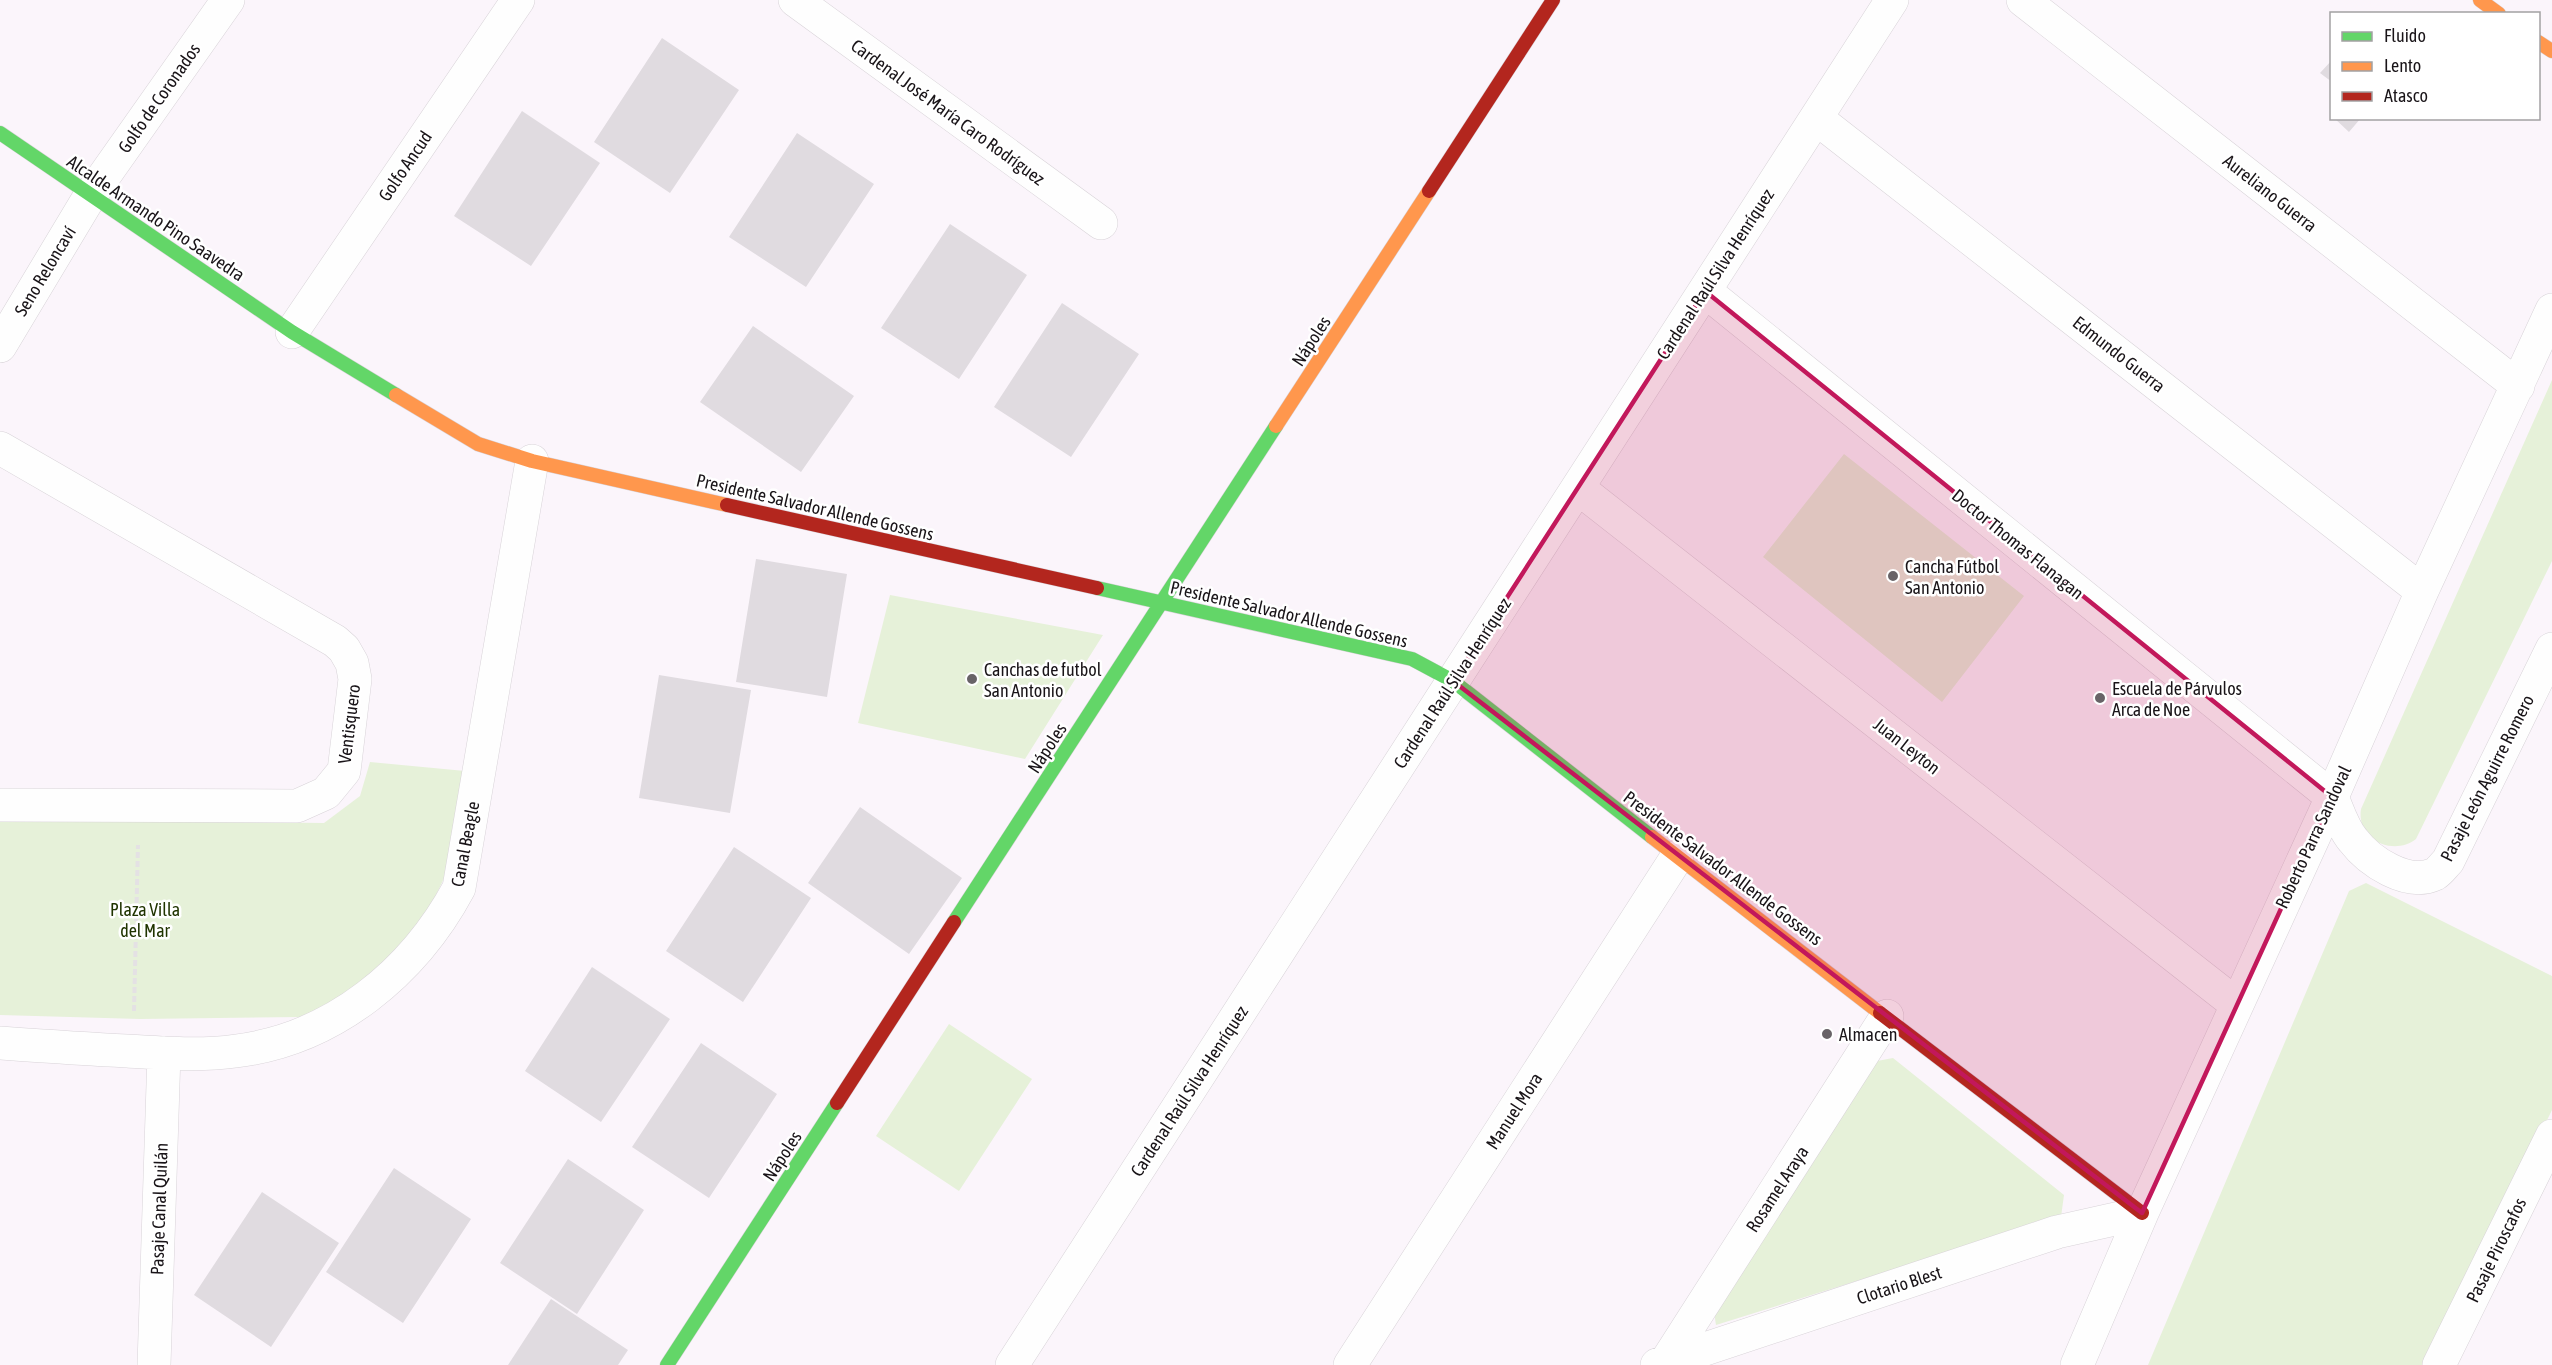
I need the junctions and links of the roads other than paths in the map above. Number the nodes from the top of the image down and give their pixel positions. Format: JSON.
{"nodes":[{"id":1,"x":228,"y":0,"type":"edge"},
{"id":2,"x":518,"y":0,"type":"edge"},
{"id":3,"x":795,"y":0,"type":"edge"},
{"id":4,"x":1553,"y":0,"type":"edge"},
{"id":5,"x":1892,"y":0,"type":"edge"},
{"id":6,"x":2023,"y":0,"type":"edge"},
{"id":7,"x":2480,"y":0,"type":"edge"},
{"id":8,"x":2496,"y":12,"type":"edge"},
{"id":9,"x":1816,"y":118,"type":"junction"},
{"id":10,"x":0,"y":133,"type":"edge"},
{"id":11,"x":90,"y":196,"type":"junction"},
{"id":12,"x":1101,"y":223,"type":"dead end"},
{"id":13,"x":1705,"y":291,"type":"junction"},
{"id":14,"x":2552,"y":310,"type":"edge"},
{"id":15,"x":292,"y":332,"type":"junction"},
{"id":16,"x":0,"y":346,"type":"edge"},
{"id":17,"x":2518,"y":387,"type":"junction"},
{"id":18,"x":0,"y":448,"type":"edge"},
{"id":19,"x":532,"y":461,"type":"junction"},
{"id":20,"x":1578,"y":488,"type":"junction"},
{"id":21,"x":2422,"y":591,"type":"junction"},
{"id":22,"x":1162,"y":604,"type":"junction"},
{"id":23,"x":2552,"y":649,"type":"edge"},
{"id":24,"x":1453,"y":681,"type":"junction"},
{"id":25,"x":2332,"y":797,"type":"junction"},
{"id":26,"x":0,"y":805,"type":"edge"},
{"id":27,"x":1677,"y":857,"type":"junction"},
{"id":28,"x":2236,"y":1004,"type":"junction"},
{"id":29,"x":1887,"y":1017,"type":"junction"},
{"id":30,"x":0,"y":1043,"type":"edge"},
{"id":31,"x":148,"y":1052,"type":"junction"},
{"id":32,"x":2552,"y":1136,"type":"edge"},
{"id":33,"x":2142,"y":1213,"type":"junction"},
{"id":34,"x":1662,"y":1364,"type":"edge"},
{"id":35,"x":154,"y":1365,"type":"edge"},
{"id":36,"x":668,"y":1365,"type":"edge"},
{"id":37,"x":1012,"y":1365,"type":"edge"},
{"id":38,"x":1350,"y":1365,"type":"edge"},
{"id":39,"x":2078,"y":1365,"type":"edge"},
{"id":40,"x":2439,"y":1365,"type":"edge"}],
"edges":[{"from":1,"to":11,"type":"street","name":"Golfo de Coronados"},
{"from":2,"to":15,"type":"street","name":"Golfo Ancud"},
{"from":3,"to":12,"type":"street","name":"Cardenal José María Caro Rodríguez"},
{"from":4,"to":22,"type":"street","name":"Nápoles"},
{"from":5,"to":9,"type":"street","name":"Cardenal Raúl Silva Henríquez"},
{"from":6,"to":17,"type":"street","name":"Aureliano Guerra"},
{"from":7,"to":8,"type":"street"},
{"from":9,"to":13,"type":"street","name":"Cardenal Raúl Silva Henríquez"},
{"from":9,"to":21,"type":"street","name":"Edmundo Guerra"},
{"from":10,"to":11,"type":"street","name":"Alcalde Armando Pino Saavedra"},
{"from":11,"to":15,"type":"street","name":"Alcalde Armando Pino Saavedra"},
{"from":11,"to":16,"type":"street","name":"Seno Reloncaví"},
{"from":13,"to":20,"type":"street","name":"Cardenal Raúl Silva Henríquez"},
{"from":13,"to":25,"type":"street","name":"Doctor Thomas Flanagan"},
{"from":14,"to":17,"type":"street","name":"Roberto Parra Sandoval"},
{"from":15,"to":19,"type":"street","name":"Presidente Salvador Allende Gossens"},
{"from":17,"to":21,"type":"street","name":"Roberto Parra Sandoval"},
{"from":18,"to":26,"type":"street","name":"Ventisquero"},
{"from":19,"to":22,"type":"street","name":"Presidente Salvador Allende Gossens"},
{"from":19,"to":31,"type":"street","name":"Canal Beagle"},
{"from":20,"to":24,"type":"street","name":"Cardenal Raúl Silva Henríquez"},
{"from":20,"to":28,"type":"street","name":"Juan Leyton"},
{"from":21,"to":25,"type":"street","name":"Roberto Parra Sandoval"},
{"from":22,"to":24,"type":"street","name":"Presidente Salvador Allende Gossens"},
{"from":22,"to":36,"type":"street","name":"Nápoles"},
{"from":23,"to":25,"type":"street","name":"Pasaje León Aguirre Romero"},
{"from":24,"to":27,"type":"street","name":"Presidente Salvador Allende Gossens"},
{"from":24,"to":37,"type":"street","name":"Cardenal Raúl Silva Henríquez"},
{"from":25,"to":28,"type":"street","name":"Roberto Parra Sandoval"},
{"from":27,"to":29,"type":"street","name":"Presidente Salvador Allende Gossens"},
{"from":27,"to":38,"type":"street","name":"Manuel Mora"},
{"from":28,"to":33,"type":"street","name":"Roberto Parra Sandoval"},
{"from":29,"to":33,"type":"street","name":"Presidente Salvador Allende Gossens"},
{"from":29,"to":34,"type":"street","name":"Rosamel Araya"},
{"from":30,"to":31,"type":"street","name":"Canal Beagle"},
{"from":31,"to":35,"type":"street","name":"Pasaje Canal Quilán"},
{"from":32,"to":40,"type":"street","name":"Pasaje Piroscafos"},
{"from":33,"to":34,"type":"street","name":"Clotario Blest"},
{"from":33,"to":39,"type":"street","name":"Roberto Parra Sandoval"}]}
